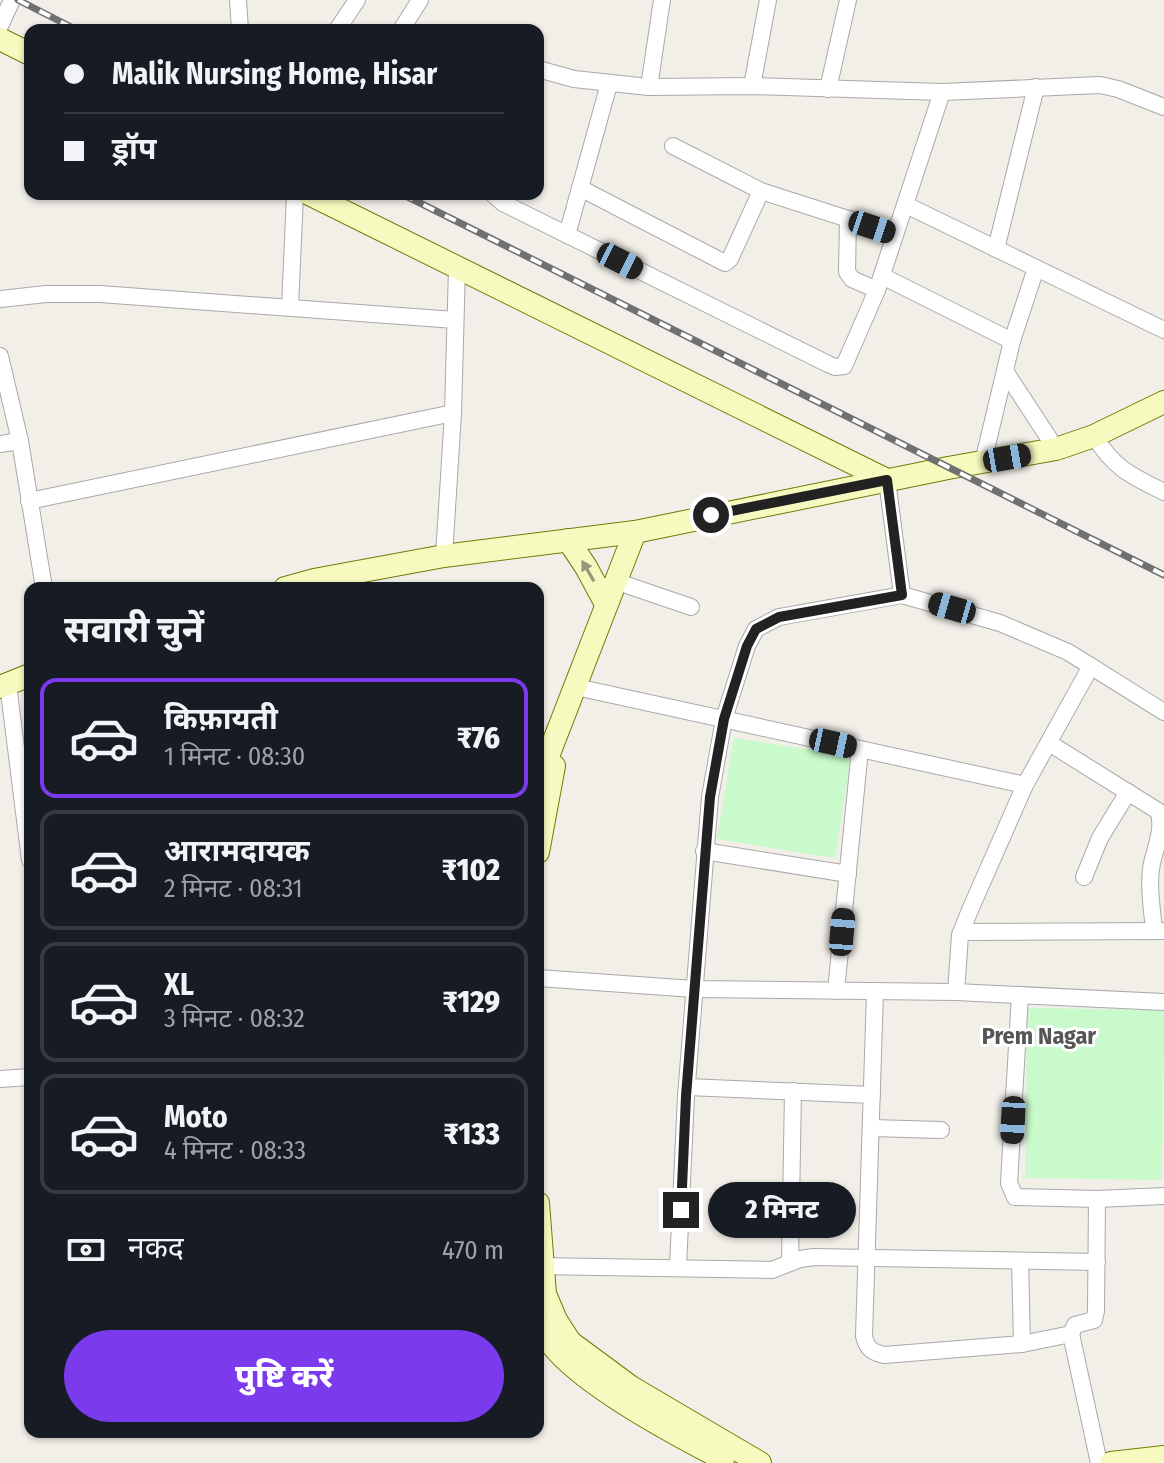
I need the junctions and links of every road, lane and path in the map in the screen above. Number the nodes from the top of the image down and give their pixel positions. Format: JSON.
{"nodes":[{"id":1,"x":12,"y":0,"type":"edge"},
{"id":2,"x":238,"y":0,"type":"edge"},
{"id":3,"x":357,"y":0,"type":"edge"},
{"id":4,"x":420,"y":0,"type":"edge"},
{"id":5,"x":662,"y":0,"type":"edge"},
{"id":6,"x":768,"y":0,"type":"edge"},
{"id":7,"x":848,"y":0,"type":"edge"},
{"id":8,"x":240,"y":24,"type":"edge"},
{"id":9,"x":341,"y":24,"type":"edge"},
{"id":10,"x":405,"y":24,"type":"edge"},
{"id":11,"x":0,"y":26,"type":"edge"},
{"id":12,"x":0,"y":39,"type":"edge"},
{"id":13,"x":24,"y":51,"type":"edge"},
{"id":14,"x":544,"y":71,"type":"edge"},
{"id":15,"x":609,"y":84,"type":"junction"},
{"id":16,"x":752,"y":86,"type":"junction"},
{"id":17,"x":649,"y":87,"type":"junction"},
{"id":18,"x":1036,"y":87,"type":"junction"},
{"id":19,"x":828,"y":89,"type":"junction"},
{"id":20,"x":942,"y":92,"type":"junction"},
{"id":21,"x":1164,"y":107,"type":"edge"},
{"id":22,"x":673,"y":146,"type":"dead end"},
{"id":23,"x":580,"y":188,"type":"junction"},
{"id":24,"x":761,"y":191,"type":"junction"},
{"id":25,"x":295,"y":200,"type":"edge"},
{"id":26,"x":321,"y":200,"type":"edge"},
{"id":27,"x":500,"y":200,"type":"edge"},
{"id":28,"x":906,"y":205,"type":"junction"},
{"id":29,"x":848,"y":219,"type":"junction"},
{"id":30,"x":895,"y":234,"type":"junction"},
{"id":31,"x":567,"y":235,"type":"junction"},
{"id":32,"x":996,"y":249,"type":"junction"},
{"id":33,"x":457,"y":268,"type":"junction"},
{"id":34,"x":1036,"y":268,"type":"junction"},
{"id":35,"x":879,"y":283,"type":"junction"},
{"id":36,"x":0,"y":299,"type":"edge"},
{"id":37,"x":290,"y":307,"type":"junction"},
{"id":38,"x":455,"y":320,"type":"junction"},
{"id":39,"x":1164,"y":330,"type":"edge"},
{"id":40,"x":1012,"y":341,"type":"junction"},
{"id":41,"x":0,"y":356,"type":"edge"},
{"id":42,"x":1005,"y":371,"type":"junction"},
{"id":43,"x":1164,"y":402,"type":"edge"},
{"id":44,"x":453,"y":413,"type":"junction"},
{"id":45,"x":1094,"y":436,"type":"junction"},
{"id":46,"x":20,"y":441,"type":"junction"},
{"id":47,"x":0,"y":444,"type":"edge"},
{"id":48,"x":1056,"y":449,"type":"junction"},
{"id":49,"x":983,"y":462,"type":"junction"},
{"id":50,"x":887,"y":480,"type":"junction"},
{"id":51,"x":1164,"y":492,"type":"edge"},
{"id":52,"x":29,"y":501,"type":"junction"},
{"id":53,"x":635,"y":532,"type":"junction"},
{"id":54,"x":568,"y":540,"type":"junction"},
{"id":55,"x":444,"y":556,"type":"junction"},
{"id":56,"x":615,"y":581,"type":"junction"},
{"id":57,"x":43,"y":582,"type":"edge"},
{"id":58,"x":307,"y":582,"type":"edge"},
{"id":59,"x":902,"y":595,"type":"junction"},
{"id":60,"x":606,"y":604,"type":"junction"},
{"id":61,"x":691,"y":607,"type":"dead end"},
{"id":62,"x":1091,"y":666,"type":"junction"},
{"id":63,"x":24,"y":677,"type":"edge"},
{"id":64,"x":4,"y":685,"type":"edge"},
{"id":65,"x":576,"y":687,"type":"junction"},
{"id":66,"x":1164,"y":712,"type":"edge"},
{"id":67,"x":724,"y":719,"type":"junction"},
{"id":68,"x":563,"y":722,"type":"junction"},
{"id":69,"x":1049,"y":743,"type":"junction"},
{"id":70,"x":860,"y":749,"type":"junction"},
{"id":71,"x":544,"y":768,"type":"edge"},
{"id":72,"x":1025,"y":785,"type":"junction"},
{"id":73,"x":1128,"y":792,"type":"junction"},
{"id":74,"x":24,"y":820,"type":"edge"},
{"id":75,"x":544,"y":821,"type":"edge"},
{"id":76,"x":704,"y":851,"type":"junction"},
{"id":77,"x":848,"y":874,"type":"junction"},
{"id":78,"x":1084,"y":877,"type":"dead end"},
{"id":79,"x":1159,"y":930,"type":"edge"},
{"id":80,"x":962,"y":932,"type":"junction"},
{"id":81,"x":544,"y":978,"type":"edge"},
{"id":82,"x":694,"y":989,"type":"junction"},
{"id":83,"x":836,"y":991,"type":"junction"},
{"id":84,"x":875,"y":992,"type":"junction"},
{"id":85,"x":956,"y":992,"type":"junction"},
{"id":86,"x":1020,"y":995,"type":"junction"},
{"id":87,"x":1164,"y":1002,"type":"edge"},
{"id":88,"x":24,"y":1077,"type":"edge"},
{"id":89,"x":0,"y":1079,"type":"edge"},
{"id":90,"x":687,"y":1087,"type":"junction"},
{"id":91,"x":793,"y":1091,"type":"junction"},
{"id":92,"x":872,"y":1095,"type":"junction"},
{"id":93,"x":871,"y":1128,"type":"junction"},
{"id":94,"x":941,"y":1130,"type":"dead end"},
{"id":95,"x":1164,"y":1196,"type":"edge"},
{"id":96,"x":1097,"y":1199,"type":"junction"},
{"id":97,"x":867,"y":1257,"type":"junction"},
{"id":98,"x":1020,"y":1261,"type":"junction"},
{"id":99,"x":1097,"y":1262,"type":"junction"},
{"id":100,"x":790,"y":1263,"type":"junction"},
{"id":101,"x":544,"y":1266,"type":"edge"},
{"id":102,"x":678,"y":1267,"type":"junction"},
{"id":103,"x":544,"y":1316,"type":"edge"},
{"id":104,"x":544,"y":1322,"type":"edge"},
{"id":105,"x":1071,"y":1334,"type":"junction"},
{"id":106,"x":1022,"y":1344,"type":"junction"},
{"id":107,"x":1164,"y":1457,"type":"edge"},
{"id":108,"x":732,"y":1463,"type":"edge"},
{"id":109,"x":760,"y":1463,"type":"edge"},
{"id":110,"x":1099,"y":1463,"type":"edge"},
{"id":111,"x":1111,"y":1463,"type":"edge"}],
"edges":[{"from":1,"to":11,"type":"street"},
{"from":2,"to":8,"type":"street"},
{"from":3,"to":9,"type":"street"},
{"from":4,"to":10,"type":"street"},
{"from":5,"to":17,"type":"street"},
{"from":6,"to":16,"type":"street"},
{"from":7,"to":19,"type":"street"},
{"from":12,"to":13,"type":"street"},
{"from":14,"to":15,"type":"street"},
{"from":15,"to":17,"type":"street"},
{"from":15,"to":23,"type":"street"},
{"from":16,"to":17,"type":"street"},
{"from":16,"to":19,"type":"street"},
{"from":18,"to":20,"type":"street"},
{"from":18,"to":21,"type":"street"},
{"from":18,"to":32,"type":"street"},
{"from":19,"to":20,"type":"street"},
{"from":20,"to":28,"type":"street"},
{"from":22,"to":24,"type":"street"},
{"from":23,"to":24,"type":"street"},
{"from":23,"to":31,"type":"street"},
{"from":24,"to":29,"type":"street"},
{"from":25,"to":37,"type":"street"},
{"from":26,"to":33,"type":"street"},
{"from":27,"to":31,"type":"street"},
{"from":28,"to":30,"type":"street"},
{"from":28,"to":32,"type":"street"},
{"from":29,"to":30,"type":"street"},
{"from":29,"to":35,"type":"street"},
{"from":30,"to":35,"type":"street"},
{"from":31,"to":35,"type":"street"},
{"from":32,"to":34,"type":"street"},
{"from":33,"to":38,"type":"street"},
{"from":33,"to":50,"type":"street"},
{"from":34,"to":39,"type":"street"},
{"from":34,"to":40,"type":"street"},
{"from":35,"to":40,"type":"street"},
{"from":36,"to":37,"type":"street"},
{"from":37,"to":38,"type":"street"},
{"from":38,"to":44,"type":"street"},
{"from":40,"to":42,"type":"street"},
{"from":41,"to":46,"type":"street"},
{"from":42,"to":48,"type":"street"},
{"from":42,"to":49,"type":"street"},
{"from":43,"to":45,"type":"street"},
{"from":44,"to":52,"type":"street"},
{"from":44,"to":55,"type":"street"},
{"from":45,"to":48,"type":"street"},
{"from":45,"to":51,"type":"street"},
{"from":46,"to":47,"type":"street"},
{"from":46,"to":52,"type":"street"},
{"from":48,"to":49,"type":"street"},
{"from":49,"to":50,"type":"street"},
{"from":50,"to":53,"type":"street"},
{"from":50,"to":59,"type":"street"},
{"from":52,"to":57,"type":"street"},
{"from":53,"to":54,"type":"street"},
{"from":53,"to":56,"type":"street"},
{"from":54,"to":55,"type":"street"},
{"from":60,"to":54,"type":"street","one_way":true},
{"from":55,"to":58,"type":"street"},
{"from":56,"to":60,"type":"street"},
{"from":56,"to":61,"type":"street"},
{"from":59,"to":62,"type":"street"},
{"from":59,"to":67,"type":"street"},
{"from":60,"to":65,"type":"street"},
{"from":62,"to":66,"type":"street"},
{"from":62,"to":69,"type":"street"},
{"from":63,"to":64,"type":"street"},
{"from":64,"to":74,"type":"street"},
{"from":65,"to":67,"type":"street"},
{"from":65,"to":68,"type":"street"},
{"from":67,"to":70,"type":"street"},
{"from":67,"to":76,"type":"street"},
{"from":68,"to":71,"type":"street"},
{"from":68,"to":75,"type":"street"},
{"from":69,"to":72,"type":"street"},
{"from":69,"to":73,"type":"street"},
{"from":70,"to":72,"type":"street"},
{"from":70,"to":77,"type":"street"},
{"from":72,"to":80,"type":"street"},
{"from":73,"to":78,"type":"street"},
{"from":73,"to":79,"type":"street"},
{"from":76,"to":77,"type":"street"},
{"from":76,"to":82,"type":"street"},
{"from":77,"to":83,"type":"street"},
{"from":79,"to":80,"type":"street"},
{"from":80,"to":85,"type":"street"},
{"from":81,"to":82,"type":"street"},
{"from":82,"to":83,"type":"street"},
{"from":82,"to":90,"type":"street"},
{"from":83,"to":84,"type":"street"},
{"from":84,"to":85,"type":"street"},
{"from":84,"to":92,"type":"street"},
{"from":85,"to":86,"type":"street"},
{"from":86,"to":87,"type":"street"},
{"from":86,"to":96,"type":"street"},
{"from":88,"to":89,"type":"street"},
{"from":90,"to":91,"type":"street"},
{"from":90,"to":102,"type":"street"},
{"from":91,"to":92,"type":"street"},
{"from":91,"to":100,"type":"street"},
{"from":92,"to":93,"type":"street"},
{"from":93,"to":94,"type":"street"},
{"from":93,"to":97,"type":"street"},
{"from":95,"to":96,"type":"street"},
{"from":96,"to":99,"type":"street"},
{"from":97,"to":98,"type":"street"},
{"from":97,"to":100,"type":"street"},
{"from":97,"to":106,"type":"street"},
{"from":98,"to":99,"type":"street"},
{"from":98,"to":106,"type":"street"},
{"from":99,"to":105,"type":"street"},
{"from":100,"to":102,"type":"street"},
{"from":101,"to":102,"type":"street"},
{"from":103,"to":109,"type":"street"},
{"from":104,"to":108,"type":"street"},
{"from":105,"to":106,"type":"street"},
{"from":105,"to":110,"type":"street"},
{"from":107,"to":111,"type":"street"}]}
